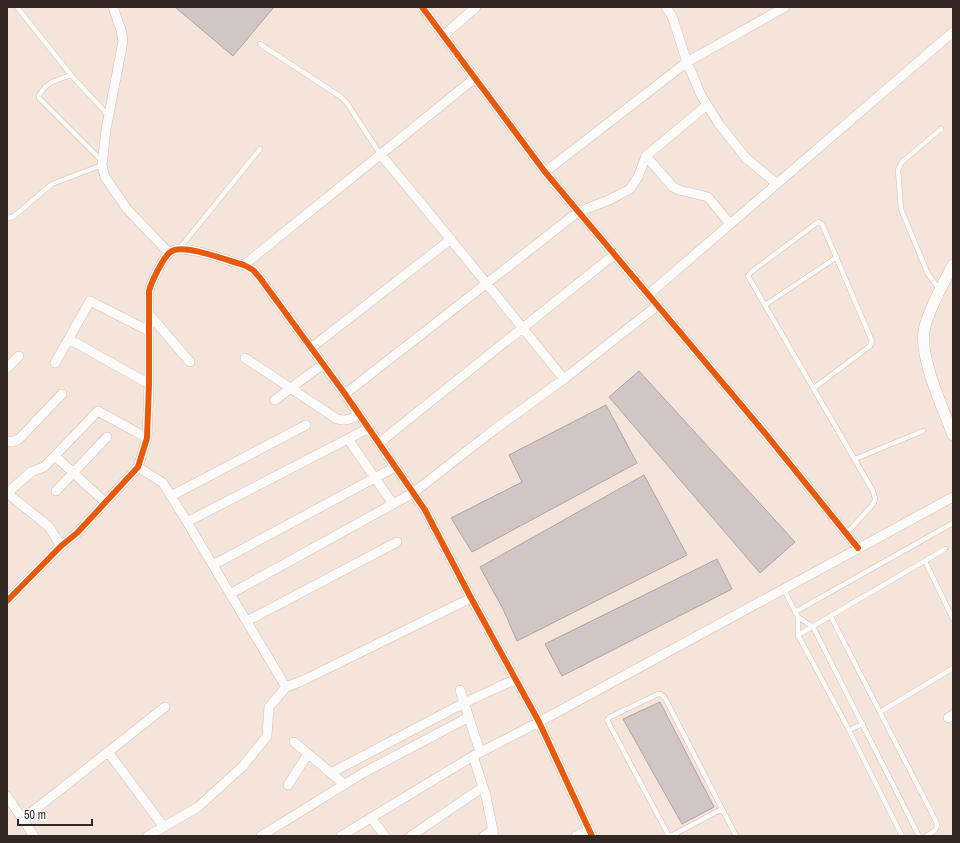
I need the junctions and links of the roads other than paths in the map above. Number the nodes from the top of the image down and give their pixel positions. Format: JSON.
{"nodes":[{"id":1,"x":17,"y":7,"type":"edge"},
{"id":2,"x":113,"y":7,"type":"edge"},
{"id":3,"x":422,"y":7,"type":"edge"},
{"id":4,"x":476,"y":7,"type":"edge"},
{"id":5,"x":666,"y":7,"type":"edge"},
{"id":6,"x":785,"y":7,"type":"edge"},
{"id":7,"x":953,"y":32,"type":"edge"},
{"id":8,"x":443,"y":36,"type":"junction"},
{"id":9,"x":260,"y":44,"type":"dead end"},
{"id":10,"x":687,"y":62,"type":"junction"},
{"id":11,"x":71,"y":75,"type":"junction"},
{"id":12,"x":475,"y":78,"type":"junction"},
{"id":13,"x":707,"y":104,"type":"junction"},
{"id":14,"x":109,"y":116,"type":"junction"},
{"id":15,"x":941,"y":129,"type":"dead end"},
{"id":16,"x":260,"y":149,"type":"dead end"},
{"id":17,"x":381,"y":155,"type":"junction"},
{"id":18,"x":646,"y":156,"type":"junction"},
{"id":19,"x":102,"y":163,"type":"junction"},
{"id":20,"x":545,"y":172,"type":"junction"},
{"id":21,"x":777,"y":184,"type":"junction"},
{"id":22,"x":578,"y":212,"type":"junction"},
{"id":23,"x":7,"y":218,"type":"edge"},
{"id":24,"x":730,"y":224,"type":"junction"},
{"id":25,"x":451,"y":239,"type":"junction"},
{"id":26,"x":179,"y":249,"type":"junction"},
{"id":27,"x":169,"y":253,"type":"junction"},
{"id":28,"x":615,"y":254,"type":"junction"},
{"id":29,"x":837,"y":258,"type":"junction"},
{"id":30,"x":953,"y":264,"type":"edge"},
{"id":31,"x":244,"y":265,"type":"junction"},
{"id":32,"x":486,"y":284,"type":"junction"},
{"id":33,"x":940,"y":290,"type":"junction"},
{"id":34,"x":649,"y":294,"type":"junction"},
{"id":35,"x":658,"y":305,"type":"junction"},
{"id":36,"x":765,"y":305,"type":"junction"},
{"id":37,"x":149,"y":314,"type":"junction"},
{"id":38,"x":523,"y":328,"type":"junction"},
{"id":39,"x":149,"y":331,"type":"junction"},
{"id":40,"x":69,"y":339,"type":"junction"},
{"id":41,"x":311,"y":348,"type":"junction"},
{"id":42,"x":19,"y":356,"type":"dead end"},
{"id":43,"x":245,"y":358,"type":"dead end"},
{"id":44,"x":190,"y":362,"type":"dead end"},
{"id":45,"x":55,"y":363,"type":"dead end"},
{"id":46,"x":323,"y":364,"type":"junction"},
{"id":47,"x":7,"y":368,"type":"edge"},
{"id":48,"x":564,"y":379,"type":"junction"},
{"id":49,"x":149,"y":384,"type":"junction"},
{"id":50,"x":291,"y":388,"type":"junction"},
{"id":51,"x":814,"y":388,"type":"junction"},
{"id":52,"x":62,"y":394,"type":"dead end"},
{"id":53,"x":345,"y":394,"type":"junction"},
{"id":54,"x":275,"y":400,"type":"dead end"},
{"id":55,"x":359,"y":415,"type":"junction"},
{"id":56,"x":306,"y":425,"type":"dead end"},
{"id":57,"x":369,"y":428,"type":"junction"},
{"id":58,"x":923,"y":431,"type":"dead end"},
{"id":59,"x":953,"y":435,"type":"edge"},
{"id":60,"x":107,"y":437,"type":"dead end"},
{"id":61,"x":147,"y":438,"type":"junction"},
{"id":62,"x":348,"y":439,"type":"junction"},
{"id":63,"x":7,"y":441,"type":"edge"},
{"id":64,"x":379,"y":443,"type":"junction"},
{"id":65,"x":55,"y":456,"type":"junction"},
{"id":66,"x":855,"y":460,"type":"junction"},
{"id":67,"x":138,"y":467,"type":"junction"},
{"id":68,"x":395,"y":467,"type":"junction"},
{"id":69,"x":73,"y":472,"type":"junction"},
{"id":70,"x":374,"y":478,"type":"junction"},
{"id":71,"x":56,"y":491,"type":"dead end"},
{"id":72,"x":7,"y":493,"type":"edge"},
{"id":73,"x":413,"y":493,"type":"junction"},
{"id":74,"x":171,"y":496,"type":"junction"},
{"id":75,"x":953,"y":497,"type":"edge"},
{"id":76,"x":106,"y":503,"type":"junction"},
{"id":77,"x":393,"y":504,"type":"junction"},
{"id":78,"x":187,"y":522,"type":"junction"},
{"id":79,"x":953,"y":523,"type":"edge"},
{"id":80,"x":846,"y":533,"type":"junction"},
{"id":81,"x":397,"y":542,"type":"dead end"},
{"id":82,"x":61,"y":546,"type":"junction"},
{"id":83,"x":858,"y":548,"type":"junction"},
{"id":84,"x":945,"y":549,"type":"dead end"},
{"id":85,"x":925,"y":561,"type":"junction"},
{"id":86,"x":213,"y":565,"type":"junction"},
{"id":87,"x":784,"y":590,"type":"junction"},
{"id":88,"x":230,"y":594,"type":"junction"},
{"id":89,"x":470,"y":598,"type":"junction"},
{"id":90,"x":7,"y":601,"type":"edge"},
{"id":91,"x":797,"y":615,"type":"junction"},
{"id":92,"x":831,"y":617,"type":"junction"},
{"id":93,"x":953,"y":619,"type":"edge"},
{"id":94,"x":247,"y":621,"type":"junction"},
{"id":95,"x":813,"y":627,"type":"junction"},
{"id":96,"x":798,"y":635,"type":"junction"},
{"id":97,"x":953,"y":668,"type":"edge"},
{"id":98,"x":516,"y":679,"type":"junction"},
{"id":99,"x":286,"y":687,"type":"junction"},
{"id":100,"x":460,"y":690,"type":"dead end"},
{"id":101,"x":464,"y":703,"type":"junction"},
{"id":102,"x":165,"y":707,"type":"dead end"},
{"id":103,"x":880,"y":712,"type":"junction"},
{"id":104,"x":468,"y":717,"type":"junction"},
{"id":105,"x":539,"y":722,"type":"junction"},
{"id":106,"x":863,"y":724,"type":"junction"},
{"id":107,"x":849,"y":730,"type":"junction"},
{"id":108,"x":294,"y":742,"type":"dead end"},
{"id":109,"x":108,"y":752,"type":"junction"},
{"id":110,"x":308,"y":754,"type":"junction"},
{"id":111,"x":476,"y":754,"type":"junction"},
{"id":112,"x":331,"y":773,"type":"junction"},
{"id":113,"x":344,"y":784,"type":"junction"},
{"id":114,"x":288,"y":785,"type":"dead end"},
{"id":115,"x":483,"y":787,"type":"junction"},
{"id":116,"x":7,"y":796,"type":"edge"},
{"id":117,"x":10,"y":806,"type":"edge"},
{"id":118,"x":722,"y":809,"type":"junction"},
{"id":119,"x":371,"y":818,"type":"junction"},
{"id":120,"x":23,"y":819,"type":"junction"},
{"id":121,"x":164,"y":827,"type":"junction"},
{"id":122,"x":494,"y":833,"type":"edge"},
{"id":123,"x":591,"y":833,"type":"edge"},
{"id":124,"x":34,"y":836,"type":"edge"},
{"id":125,"x":148,"y":836,"type":"edge"},
{"id":126,"x":260,"y":836,"type":"edge"},
{"id":127,"x":341,"y":836,"type":"edge"},
{"id":128,"x":384,"y":836,"type":"edge"},
{"id":129,"x":411,"y":836,"type":"edge"},
{"id":130,"x":484,"y":836,"type":"edge"},
{"id":131,"x":576,"y":836,"type":"edge"},
{"id":132,"x":670,"y":836,"type":"edge"},
{"id":133,"x":736,"y":836,"type":"edge"},
{"id":134,"x":902,"y":836,"type":"edge"},
{"id":135,"x":919,"y":836,"type":"edge"},
{"id":136,"x":926,"y":836,"type":"edge"}],
"edges":[{"from":1,"to":11,"type":"lane"},
{"from":2,"to":14,"type":"street"},
{"from":3,"to":8,"type":"street"},
{"from":4,"to":8,"type":"street"},
{"from":5,"to":10,"type":"street"},
{"from":6,"to":10,"type":"street"},
{"from":7,"to":21,"type":"street"},
{"from":8,"to":12,"type":"street"},
{"from":9,"to":17,"type":"lane"},
{"from":10,"to":13,"type":"street"},
{"from":10,"to":20,"type":"street"},
{"from":11,"to":14,"type":"lane"},
{"from":11,"to":19,"type":"lane"},
{"from":12,"to":17,"type":"street"},
{"from":12,"to":20,"type":"street"},
{"from":13,"to":18,"type":"street"},
{"from":13,"to":21,"type":"street"},
{"from":14,"to":19,"type":"street"},
{"from":15,"to":33,"type":"lane"},
{"from":16,"to":26,"type":"lane"},
{"from":17,"to":25,"type":"street"},
{"from":17,"to":31,"type":"street"},
{"from":18,"to":22,"type":"street"},
{"from":18,"to":24,"type":"street"},
{"from":19,"to":23,"type":"lane"},
{"from":19,"to":27,"type":"street"},
{"from":20,"to":22,"type":"street"},
{"from":21,"to":24,"type":"street"},
{"from":22,"to":28,"type":"street"},
{"from":22,"to":32,"type":"street"},
{"from":24,"to":34,"type":"street"},
{"from":25,"to":32,"type":"street"},
{"from":25,"to":41,"type":"street"},
{"from":26,"to":27,"type":"street"},
{"from":26,"to":31,"type":"street"},
{"from":27,"to":37,"type":"street"},
{"from":28,"to":34,"type":"street"},
{"from":28,"to":38,"type":"street"},
{"from":29,"to":36,"type":"lane"},
{"from":29,"to":36,"type":"lane"},
{"from":29,"to":51,"type":"lane"},
{"from":30,"to":33,"type":"street"},
{"from":31,"to":41,"type":"street"},
{"from":32,"to":38,"type":"street"},
{"from":32,"to":53,"type":"street"},
{"from":33,"to":59,"type":"street"},
{"from":34,"to":35,"type":"street"},
{"from":35,"to":48,"type":"street"},
{"from":35,"to":80,"type":"street"},
{"from":36,"to":51,"type":"lane"},
{"from":37,"to":39,"type":"street"},
{"from":37,"to":44,"type":"street"},
{"from":38,"to":48,"type":"street"},
{"from":38,"to":64,"type":"street"},
{"from":39,"to":40,"type":"street"},
{"from":39,"to":49,"type":"street"},
{"from":40,"to":45,"type":"street"},
{"from":40,"to":49,"type":"street"},
{"from":41,"to":46,"type":"street"},
{"from":42,"to":47,"type":"street"},
{"from":43,"to":50,"type":"street"},
{"from":46,"to":50,"type":"street"},
{"from":46,"to":53,"type":"street"},
{"from":48,"to":73,"type":"street"},
{"from":49,"to":61,"type":"street"},
{"from":50,"to":54,"type":"street"},
{"from":50,"to":55,"type":"street"},
{"from":51,"to":66,"type":"lane"},
{"from":52,"to":63,"type":"street"},
{"from":53,"to":55,"type":"street"},
{"from":55,"to":57,"type":"street"},
{"from":56,"to":74,"type":"street"},
{"from":57,"to":62,"type":"street"},
{"from":57,"to":64,"type":"street"},
{"from":58,"to":66,"type":"lane"},
{"from":60,"to":69,"type":"street"},
{"from":61,"to":65,"type":"street"},
{"from":61,"to":67,"type":"street"},
{"from":62,"to":70,"type":"street"},
{"from":62,"to":78,"type":"street"},
{"from":64,"to":68,"type":"street"},
{"from":65,"to":69,"type":"street"},
{"from":65,"to":72,"type":"street"},
{"from":66,"to":80,"type":"lane"},
{"from":67,"to":74,"type":"street"},
{"from":67,"to":76,"type":"street"},
{"from":68,"to":70,"type":"street"},
{"from":68,"to":73,"type":"street"},
{"from":69,"to":71,"type":"street"},
{"from":69,"to":76,"type":"street"},
{"from":70,"to":77,"type":"street"},
{"from":70,"to":86,"type":"street"},
{"from":72,"to":82,"type":"street"},
{"from":73,"to":77,"type":"street"},
{"from":73,"to":89,"type":"street"},
{"from":74,"to":78,"type":"street"},
{"from":75,"to":83,"type":"street"},
{"from":76,"to":82,"type":"street"},
{"from":77,"to":88,"type":"street"},
{"from":78,"to":86,"type":"street"},
{"from":79,"to":91,"type":"lane"},
{"from":80,"to":83,"type":"street"},
{"from":81,"to":94,"type":"street"},
{"from":82,"to":90,"type":"street"},
{"from":83,"to":87,"type":"street"},
{"from":84,"to":85,"type":"lane"},
{"from":85,"to":92,"type":"lane"},
{"from":85,"to":93,"type":"lane"},
{"from":86,"to":88,"type":"street"},
{"from":87,"to":91,"type":"lane"},
{"from":87,"to":105,"type":"street"},
{"from":88,"to":94,"type":"street"},
{"from":89,"to":98,"type":"street"},
{"from":89,"to":99,"type":"street"},
{"from":91,"to":95,"type":"lane"},
{"from":91,"to":96,"type":"lane"},
{"from":92,"to":95,"type":"lane"},
{"from":92,"to":103,"type":"lane"},
{"from":94,"to":99,"type":"street"},
{"from":95,"to":96,"type":"lane"},
{"from":95,"to":106,"type":"lane"},
{"from":96,"to":107,"type":"lane"},
{"from":97,"to":103,"type":"lane"},
{"from":98,"to":101,"type":"street"},
{"from":98,"to":105,"type":"street"},
{"from":99,"to":121,"type":"street"},
{"from":100,"to":101,"type":"street"},
{"from":101,"to":104,"type":"street"},
{"from":101,"to":112,"type":"street"},
{"from":102,"to":109,"type":"street"},
{"from":103,"to":136,"type":"lane"},
{"from":104,"to":111,"type":"street"},
{"from":104,"to":113,"type":"street"},
{"from":105,"to":111,"type":"street"},
{"from":105,"to":123,"type":"street"},
{"from":106,"to":107,"type":"lane"},
{"from":106,"to":135,"type":"lane"},
{"from":107,"to":134,"type":"lane"},
{"from":108,"to":110,"type":"street"},
{"from":109,"to":120,"type":"street"},
{"from":109,"to":121,"type":"street"},
{"from":110,"to":112,"type":"street"},
{"from":110,"to":114,"type":"street"},
{"from":111,"to":115,"type":"street"},
{"from":111,"to":119,"type":"street"},
{"from":112,"to":113,"type":"street"},
{"from":113,"to":126,"type":"street"},
{"from":115,"to":122,"type":"street"},
{"from":115,"to":129,"type":"street"},
{"from":116,"to":117,"type":"street"},
{"from":117,"to":120,"type":"street"},
{"from":118,"to":132,"type":"lane"},
{"from":118,"to":132,"type":"lane"},
{"from":118,"to":133,"type":"lane"},
{"from":119,"to":127,"type":"street"},
{"from":119,"to":128,"type":"street"},
{"from":120,"to":124,"type":"street"},
{"from":121,"to":125,"type":"street"},
{"from":122,"to":130,"type":"street"},
{"from":123,"to":131,"type":"street"}]}
